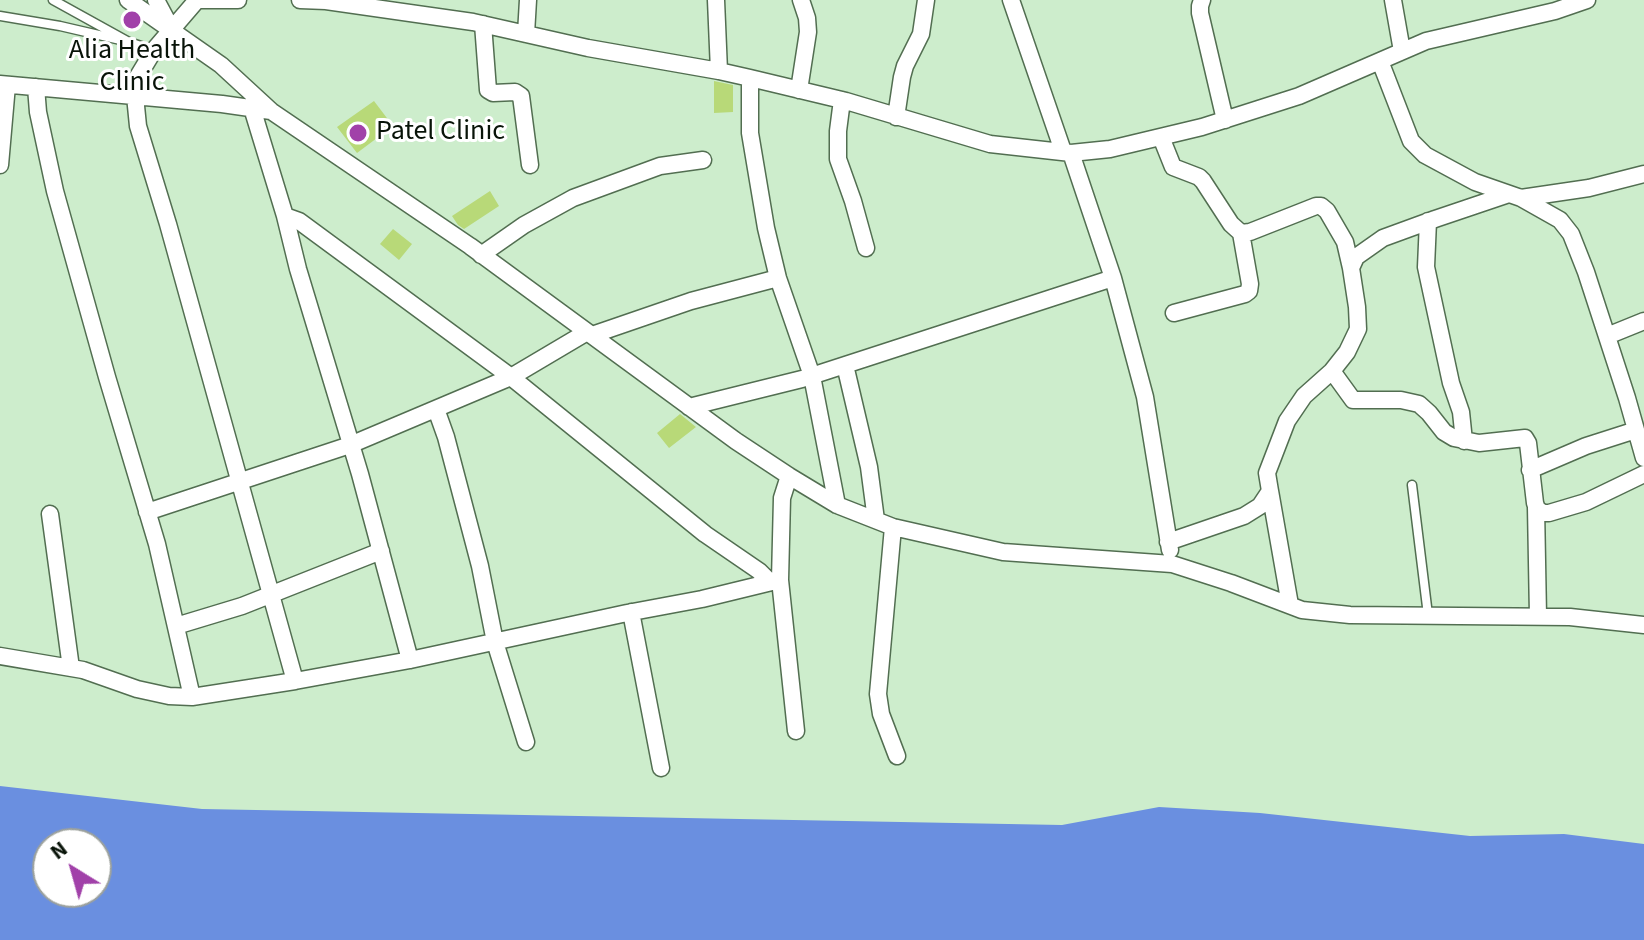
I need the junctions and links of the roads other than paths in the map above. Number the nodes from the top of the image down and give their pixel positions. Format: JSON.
{"nodes":[{"id":1,"x":53,"y":0,"type":"edge"},
{"id":2,"x":128,"y":0,"type":"edge"},
{"id":3,"x":156,"y":0,"type":"edge"},
{"id":4,"x":238,"y":0,"type":"edge"},
{"id":5,"x":300,"y":0,"type":"edge"},
{"id":6,"x":528,"y":0,"type":"edge"},
{"id":7,"x":716,"y":0,"type":"edge"},
{"id":8,"x":801,"y":0,"type":"edge"},
{"id":9,"x":926,"y":0,"type":"edge"},
{"id":10,"x":1011,"y":0,"type":"edge"},
{"id":11,"x":1202,"y":0,"type":"edge"},
{"id":12,"x":1393,"y":0,"type":"edge"},
{"id":13,"x":1587,"y":0,"type":"edge"},
{"id":14,"x":1553,"y":6,"type":"edge"},
{"id":15,"x":0,"y":16,"type":"edge"},
{"id":16,"x":483,"y":24,"type":"junction"},
{"id":17,"x":171,"y":29,"type":"junction"},
{"id":18,"x":526,"y":34,"type":"junction"},
{"id":19,"x":129,"y":42,"type":"junction"},
{"id":20,"x":154,"y":50,"type":"junction"},
{"id":21,"x":1402,"y":51,"type":"junction"},
{"id":22,"x":1380,"y":61,"type":"junction"},
{"id":23,"x":719,"y":71,"type":"junction"},
{"id":24,"x":750,"y":78,"type":"junction"},
{"id":25,"x":3,"y":84,"type":"edge"},
{"id":26,"x":36,"y":87,"type":"junction"},
{"id":27,"x":799,"y":90,"type":"junction"},
{"id":28,"x":135,"y":96,"type":"junction"},
{"id":29,"x":842,"y":100,"type":"junction"},
{"id":30,"x":252,"y":108,"type":"junction"},
{"id":31,"x":271,"y":111,"type":"junction"},
{"id":32,"x":896,"y":117,"type":"junction"},
{"id":33,"x":1225,"y":120,"type":"junction"},
{"id":34,"x":1161,"y":137,"type":"junction"},
{"id":35,"x":1067,"y":152,"type":"junction"},
{"id":36,"x":703,"y":160,"type":"dead end"},
{"id":37,"x":0,"y":165,"type":"edge"},
{"id":38,"x":530,"y":165,"type":"dead end"},
{"id":39,"x":1644,"y":174,"type":"edge"},
{"id":40,"x":1515,"y":196,"type":"junction"},
{"id":41,"x":285,"y":216,"type":"junction"},
{"id":42,"x":1428,"y":221,"type":"junction"},
{"id":43,"x":1241,"y":233,"type":"junction"},
{"id":44,"x":866,"y":248,"type":"dead end"},
{"id":45,"x":481,"y":255,"type":"junction"},
{"id":46,"x":1351,"y":268,"type":"junction"},
{"id":47,"x":778,"y":278,"type":"junction"},
{"id":48,"x":1113,"y":278,"type":"junction"},
{"id":49,"x":1174,"y":313,"type":"dead end"},
{"id":50,"x":1644,"y":321,"type":"edge"},
{"id":51,"x":590,"y":333,"type":"junction"},
{"id":52,"x":1607,"y":336,"type":"junction"},
{"id":53,"x":845,"y":365,"type":"junction"},
{"id":54,"x":1332,"y":371,"type":"junction"},
{"id":55,"x":812,"y":376,"type":"junction"},
{"id":56,"x":511,"y":377,"type":"junction"},
{"id":57,"x":689,"y":407,"type":"junction"},
{"id":58,"x":436,"y":409,"type":"junction"},
{"id":59,"x":1638,"y":421,"type":"edge"},
{"id":60,"x":1464,"y":441,"type":"junction"},
{"id":61,"x":350,"y":445,"type":"junction"},
{"id":62,"x":1644,"y":458,"type":"edge"},
{"id":63,"x":1530,"y":470,"type":"junction"},
{"id":64,"x":1644,"y":474,"type":"edge"},
{"id":65,"x":789,"y":476,"type":"junction"},
{"id":66,"x":240,"y":483,"type":"junction"},
{"id":67,"x":1412,"y":485,"type":"dead end"},
{"id":68,"x":1270,"y":491,"type":"junction"},
{"id":69,"x":837,"y":505,"type":"junction"},
{"id":70,"x":1536,"y":507,"type":"junction"},
{"id":71,"x":147,"y":512,"type":"junction"},
{"id":72,"x":50,"y":514,"type":"dead end"},
{"id":73,"x":876,"y":520,"type":"junction"},
{"id":74,"x":893,"y":527,"type":"junction"},
{"id":75,"x":1168,"y":542,"type":"junction"},
{"id":76,"x":381,"y":551,"type":"junction"},
{"id":77,"x":1172,"y":564,"type":"junction"},
{"id":78,"x":775,"y":581,"type":"junction"},
{"id":79,"x":271,"y":594,"type":"junction"},
{"id":80,"x":1290,"y":605,"type":"junction"},
{"id":81,"x":631,"y":612,"type":"junction"},
{"id":82,"x":1428,"y":615,"type":"junction"},
{"id":83,"x":1538,"y":616,"type":"junction"},
{"id":84,"x":1644,"y":625,"type":"edge"},
{"id":85,"x":176,"y":626,"type":"junction"},
{"id":86,"x":495,"y":642,"type":"junction"},
{"id":87,"x":0,"y":656,"type":"edge"},
{"id":88,"x":410,"y":660,"type":"junction"},
{"id":89,"x":71,"y":668,"type":"junction"},
{"id":90,"x":295,"y":681,"type":"junction"},
{"id":91,"x":192,"y":697,"type":"junction"},
{"id":92,"x":796,"y":731,"type":"dead end"},
{"id":93,"x":526,"y":742,"type":"dead end"},
{"id":94,"x":897,"y":756,"type":"dead end"},
{"id":95,"x":661,"y":768,"type":"dead end"}],
"edges":[{"from":1,"to":19,"type":"lane"},
{"from":2,"to":17,"type":"street"},
{"from":3,"to":17,"type":"street"},
{"from":4,"to":17,"type":"street"},
{"from":5,"to":16,"type":"street"},
{"from":6,"to":18,"type":"street"},
{"from":7,"to":23,"type":"street"},
{"from":8,"to":27,"type":"street"},
{"from":9,"to":32,"type":"street"},
{"from":10,"to":35,"type":"street"},
{"from":11,"to":33,"type":"street"},
{"from":12,"to":21,"type":"street"},
{"from":13,"to":14,"type":"street"},
{"from":14,"to":21,"type":"street"},
{"from":15,"to":19,"type":"lane"},
{"from":16,"to":18,"type":"street"},
{"from":16,"to":38,"type":"street"},
{"from":17,"to":20,"type":"street"},
{"from":17,"to":31,"type":"street"},
{"from":18,"to":23,"type":"street"},
{"from":19,"to":20,"type":"lane"},
{"from":20,"to":28,"type":"street"},
{"from":21,"to":22,"type":"street"},
{"from":22,"to":33,"type":"street"},
{"from":22,"to":40,"type":"street"},
{"from":23,"to":24,"type":"street"},
{"from":24,"to":27,"type":"street"},
{"from":24,"to":47,"type":"street"},
{"from":25,"to":26,"type":"street"},
{"from":25,"to":37,"type":"street"},
{"from":26,"to":28,"type":"street"},
{"from":26,"to":71,"type":"street"},
{"from":27,"to":29,"type":"street"},
{"from":28,"to":30,"type":"street"},
{"from":28,"to":66,"type":"street"},
{"from":29,"to":32,"type":"street"},
{"from":29,"to":44,"type":"street"},
{"from":30,"to":31,"type":"street"},
{"from":30,"to":41,"type":"street"},
{"from":31,"to":45,"type":"street"},
{"from":32,"to":35,"type":"street"},
{"from":33,"to":34,"type":"street"},
{"from":34,"to":35,"type":"street"},
{"from":34,"to":43,"type":"street"},
{"from":35,"to":48,"type":"street"},
{"from":36,"to":45,"type":"street"},
{"from":39,"to":40,"type":"street"},
{"from":40,"to":42,"type":"street"},
{"from":40,"to":52,"type":"street"},
{"from":41,"to":56,"type":"street"},
{"from":41,"to":61,"type":"street"},
{"from":42,"to":46,"type":"street"},
{"from":42,"to":60,"type":"street"},
{"from":43,"to":46,"type":"street"},
{"from":43,"to":49,"type":"street"},
{"from":45,"to":51,"type":"street"},
{"from":46,"to":54,"type":"street"},
{"from":47,"to":51,"type":"street"},
{"from":47,"to":55,"type":"street"},
{"from":48,"to":53,"type":"street"},
{"from":48,"to":75,"type":"street"},
{"from":50,"to":52,"type":"street"},
{"from":51,"to":56,"type":"street"},
{"from":51,"to":57,"type":"street"},
{"from":52,"to":59,"type":"street"},
{"from":53,"to":55,"type":"street"},
{"from":53,"to":73,"type":"street"},
{"from":54,"to":60,"type":"street"},
{"from":54,"to":68,"type":"street"},
{"from":55,"to":57,"type":"street"},
{"from":55,"to":69,"type":"street"},
{"from":56,"to":58,"type":"street"},
{"from":56,"to":78,"type":"street"},
{"from":57,"to":65,"type":"street"},
{"from":58,"to":61,"type":"street"},
{"from":58,"to":86,"type":"street"},
{"from":59,"to":62,"type":"street"},
{"from":59,"to":63,"type":"street"},
{"from":60,"to":63,"type":"street"},
{"from":61,"to":66,"type":"street"},
{"from":61,"to":76,"type":"street"},
{"from":63,"to":70,"type":"street"},
{"from":64,"to":70,"type":"street"},
{"from":65,"to":69,"type":"street"},
{"from":65,"to":78,"type":"street"},
{"from":66,"to":71,"type":"street"},
{"from":66,"to":79,"type":"street"},
{"from":67,"to":82,"type":"lane"},
{"from":68,"to":75,"type":"street"},
{"from":68,"to":80,"type":"street"},
{"from":69,"to":73,"type":"street"},
{"from":70,"to":83,"type":"street"},
{"from":71,"to":85,"type":"street"},
{"from":72,"to":89,"type":"street"},
{"from":73,"to":74,"type":"street"},
{"from":74,"to":77,"type":"street"},
{"from":74,"to":94,"type":"street"},
{"from":75,"to":77,"type":"street"},
{"from":76,"to":79,"type":"street"},
{"from":76,"to":88,"type":"street"},
{"from":77,"to":80,"type":"street"},
{"from":78,"to":81,"type":"street"},
{"from":78,"to":92,"type":"street"},
{"from":79,"to":85,"type":"street"},
{"from":79,"to":90,"type":"street"},
{"from":80,"to":82,"type":"street"},
{"from":81,"to":86,"type":"street"},
{"from":81,"to":95,"type":"street"},
{"from":82,"to":83,"type":"street"},
{"from":83,"to":84,"type":"street"},
{"from":85,"to":91,"type":"street"},
{"from":86,"to":88,"type":"street"},
{"from":86,"to":93,"type":"street"},
{"from":87,"to":89,"type":"street"},
{"from":88,"to":90,"type":"street"},
{"from":89,"to":91,"type":"street"},
{"from":90,"to":91,"type":"street"}]}
